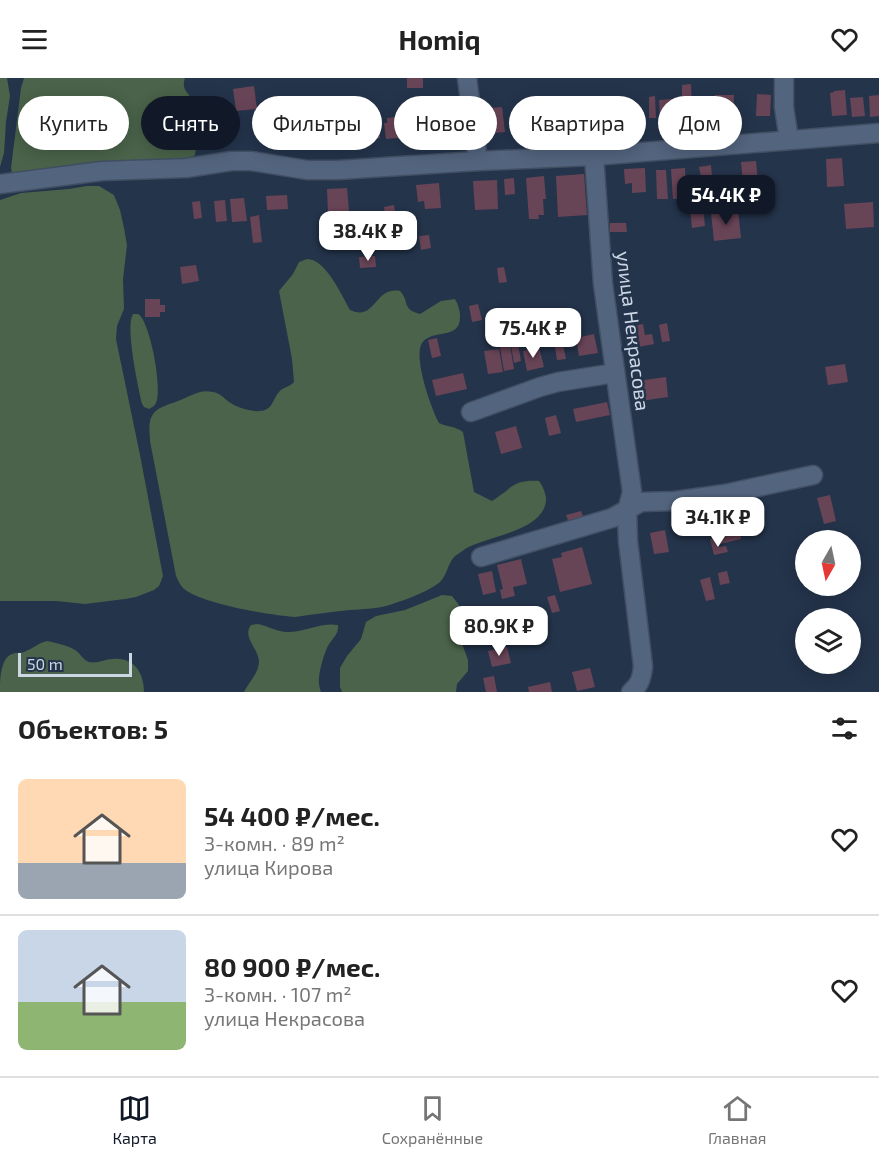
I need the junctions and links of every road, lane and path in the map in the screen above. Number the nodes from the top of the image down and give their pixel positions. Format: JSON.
{"nodes":[{"id":1,"x":467,"y":78,"type":"edge"},
{"id":2,"x":784,"y":78,"type":"edge"},
{"id":3,"x":879,"y":133,"type":"edge"},
{"id":4,"x":789,"y":140,"type":"junction"},
{"id":5,"x":594,"y":156,"type":"junction"},
{"id":6,"x":478,"y":161,"type":"junction"},
{"id":7,"x":0,"y":184,"type":"edge"},
{"id":8,"x":615,"y":373,"type":"junction"},
{"id":9,"x":471,"y":412,"type":"dead end"},
{"id":10,"x":813,"y":475,"type":"dead end"},
{"id":11,"x":627,"y":511,"type":"junction"},
{"id":12,"x":481,"y":557,"type":"dead end"},
{"id":13,"x":631,"y":692,"type":"edge"}],
"edges":[{"from":1,"to":6,"type":"street"},
{"from":2,"to":4,"type":"street"},
{"from":3,"to":4,"type":"street"},
{"from":4,"to":5,"type":"street"},
{"from":5,"to":6,"type":"street"},
{"from":5,"to":8,"type":"street","name":"улица Некрасова"},
{"from":6,"to":7,"type":"street"},
{"from":8,"to":9,"type":"street"},
{"from":8,"to":11,"type":"street","name":"улица Некрасова"},
{"from":10,"to":11,"type":"street"},
{"from":11,"to":12,"type":"street"},
{"from":11,"to":13,"type":"street","name":"улица Некрасова"}]}
